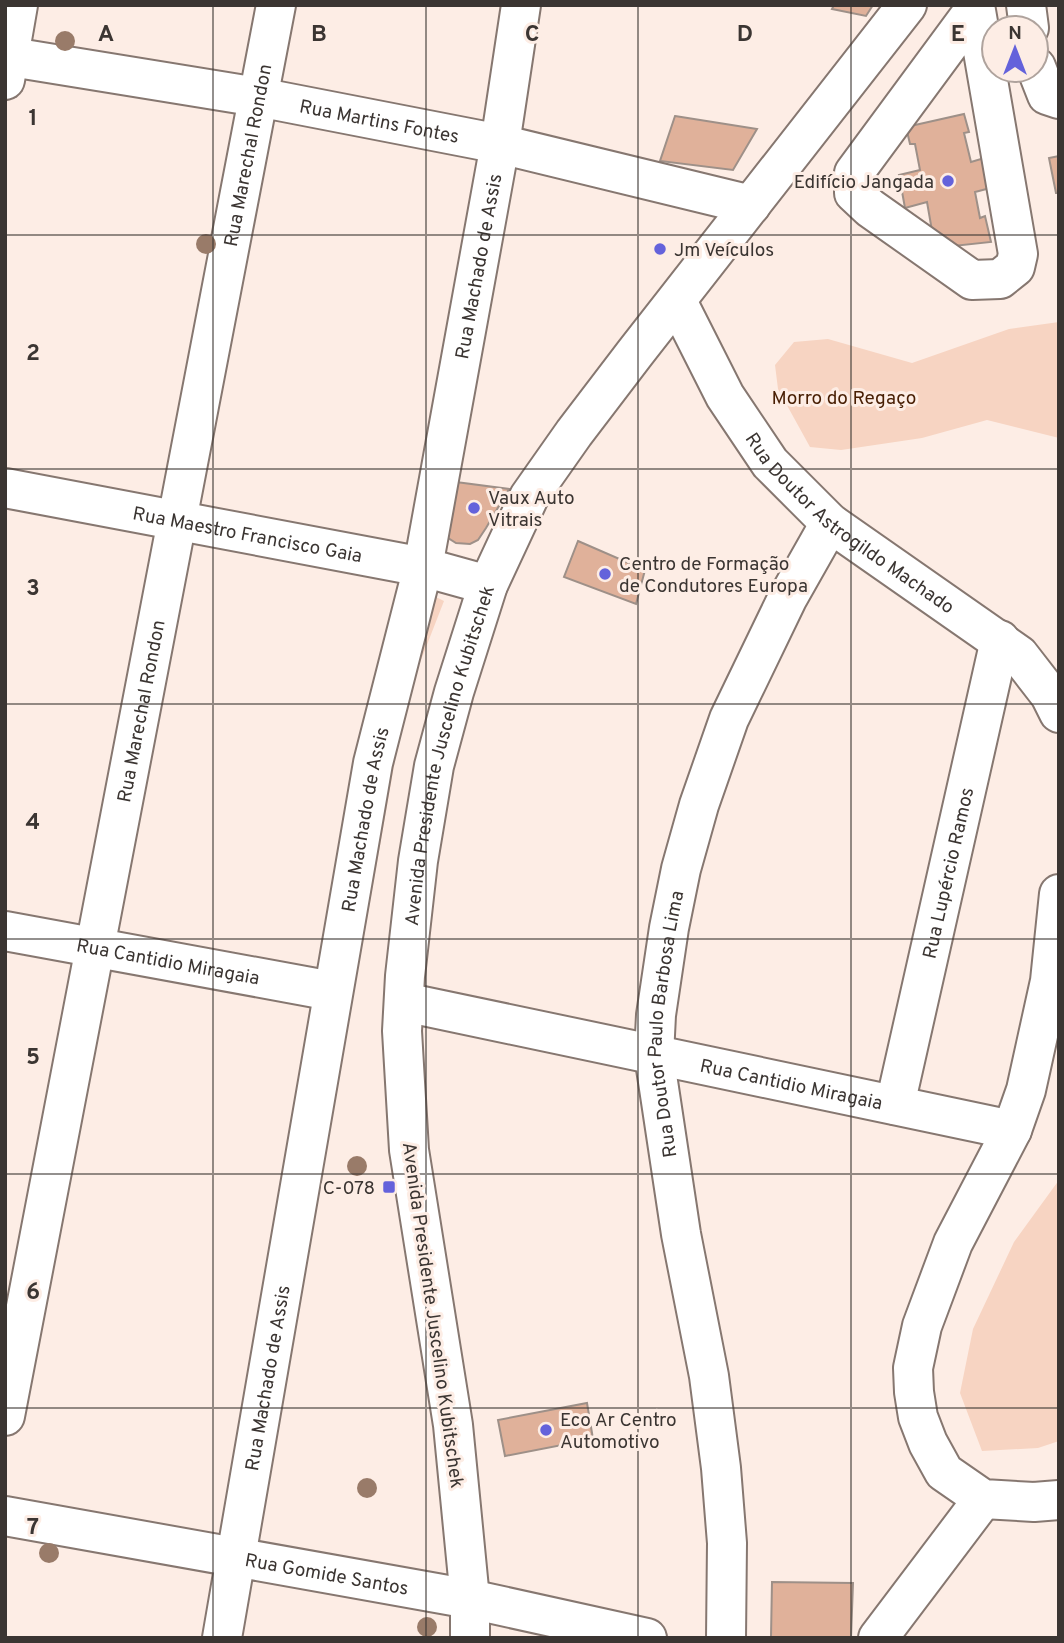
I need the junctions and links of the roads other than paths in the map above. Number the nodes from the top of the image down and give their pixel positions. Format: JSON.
{"nodes":[{"id":1,"x":18,"y":5,"type":"edge"},
{"id":2,"x":276,"y":5,"type":"edge"},
{"id":3,"x":521,"y":5,"type":"edge"},
{"id":4,"x":906,"y":5,"type":"edge"},
{"id":5,"x":975,"y":7,"type":"edge"},
{"id":6,"x":7,"y":64,"type":"edge"},
{"id":7,"x":1043,"y":84,"type":"edge"},
{"id":8,"x":258,"y":97,"type":"junction"},
{"id":9,"x":1059,"y":99,"type":"edge"},
{"id":10,"x":500,"y":144,"type":"junction"},
{"id":11,"x":751,"y":205,"type":"junction"},
{"id":12,"x":677,"y":300,"type":"junction"},
{"id":13,"x":5,"y":488,"type":"edge"},
{"id":14,"x":176,"y":519,"type":"junction"},
{"id":15,"x":830,"y":523,"type":"junction"},
{"id":16,"x":423,"y":567,"type":"junction"},
{"id":17,"x":488,"y":584,"type":"junction"},
{"id":18,"x":1000,"y":640,"type":"junction"},
{"id":19,"x":1056,"y":701,"type":"edge"},
{"id":20,"x":1059,"y":894,"type":"edge"},
{"id":21,"x":5,"y":931,"type":"edge"},
{"id":22,"x":96,"y":948,"type":"junction"},
{"id":23,"x":332,"y":991,"type":"junction"},
{"id":24,"x":404,"y":1002,"type":"junction"},
{"id":25,"x":654,"y":1055,"type":"junction"},
{"id":26,"x":895,"y":1105,"type":"junction"},
{"id":27,"x":1012,"y":1130,"type":"junction"},
{"id":28,"x":5,"y":1416,"type":"edge"},
{"id":29,"x":983,"y":1499,"type":"junction"},
{"id":30,"x":1059,"y":1500,"type":"edge"},
{"id":31,"x":5,"y":1516,"type":"edge"},
{"id":32,"x":236,"y":1557,"type":"junction"},
{"id":33,"x":470,"y":1598,"type":"junction"},
{"id":34,"x":222,"y":1638,"type":"edge"},
{"id":35,"x":470,"y":1638,"type":"edge"},
{"id":36,"x":648,"y":1638,"type":"edge"},
{"id":37,"x":726,"y":1638,"type":"edge"},
{"id":38,"x":878,"y":1638,"type":"edge"}],
"edges":[{"from":1,"to":6,"type":"street"},
{"from":2,"to":8,"type":"street","name":"Rua Marechal Rondon"},
{"from":3,"to":10,"type":"street","name":"Rua Machado de Assis"},
{"from":4,"to":11,"type":"street","name":"Avenida Presidente Juscelino Kubitschek"},
{"from":5,"to":5,"type":"street"},
{"from":6,"to":8,"type":"street","name":"Rua Martins Fontes"},
{"from":7,"to":9,"type":"street"},
{"from":8,"to":10,"type":"street","name":"Rua Martins Fontes"},
{"from":8,"to":14,"type":"street","name":"Rua Marechal Rondon"},
{"from":10,"to":11,"type":"street","name":"Rua Martins Fontes"},
{"from":10,"to":16,"type":"street","name":"Rua Machado de Assis"},
{"from":11,"to":12,"type":"street","name":"Avenida Presidente Juscelino Kubitschek"},
{"from":12,"to":15,"type":"street","name":"Rua Doutor Astrogildo Machado"},
{"from":12,"to":17,"type":"street","name":"Avenida Presidente Juscelino Kubitschek"},
{"from":13,"to":14,"type":"street","name":"Rua Maestro Francisco Gaia"},
{"from":14,"to":16,"type":"street","name":"Rua Maestro Francisco Gaia"},
{"from":14,"to":22,"type":"street","name":"Rua Marechal Rondon"},
{"from":15,"to":18,"type":"street","name":"Rua Doutor Astrogildo Machado"},
{"from":15,"to":25,"type":"street","name":"Rua Doutor Paulo Barbosa Lima"},
{"from":16,"to":17,"type":"street","name":"Rua Maestro Francisco Gaia"},
{"from":16,"to":23,"type":"street","name":"Rua Machado de Assis"},
{"from":17,"to":24,"type":"street","name":"Avenida Presidente Juscelino Kubitschek"},
{"from":18,"to":19,"type":"street","name":"Rua Doutor Astrogildo Machado"},
{"from":18,"to":26,"type":"street","name":"Rua Lupércio Ramos"},
{"from":20,"to":27,"type":"street"},
{"from":21,"to":22,"type":"street","name":"Rua Cantidio Miragaia"},
{"from":22,"to":23,"type":"street","name":"Rua Cantidio Miragaia"},
{"from":22,"to":28,"type":"street","name":"Rua Marechal Rondon"},
{"from":23,"to":32,"type":"street","name":"Rua Machado de Assis"},
{"from":24,"to":25,"type":"street","name":"Rua Cantidio Miragaia"},
{"from":24,"to":33,"type":"street","name":"Avenida Presidente Juscelino Kubitschek"},
{"from":25,"to":26,"type":"street","name":"Rua Cantidio Miragaia"},
{"from":25,"to":37,"type":"street","name":"Rua Doutor Paulo Barbosa Lima"},
{"from":26,"to":27,"type":"street","name":"Rua Cantidio Miragaia"},
{"from":27,"to":29,"type":"street"},
{"from":29,"to":30,"type":"street"},
{"from":29,"to":38,"type":"street"},
{"from":31,"to":32,"type":"street","name":"Rua Gomide Santos"},
{"from":32,"to":33,"type":"street","name":"Rua Gomide Santos"},
{"from":32,"to":34,"type":"street","name":"Rua Machado de Assis"},
{"from":33,"to":35,"type":"street","name":"Avenida Presidente Juscelino Kubitschek"},
{"from":33,"to":36,"type":"street","name":"Rua Gomide Santos"}]}
